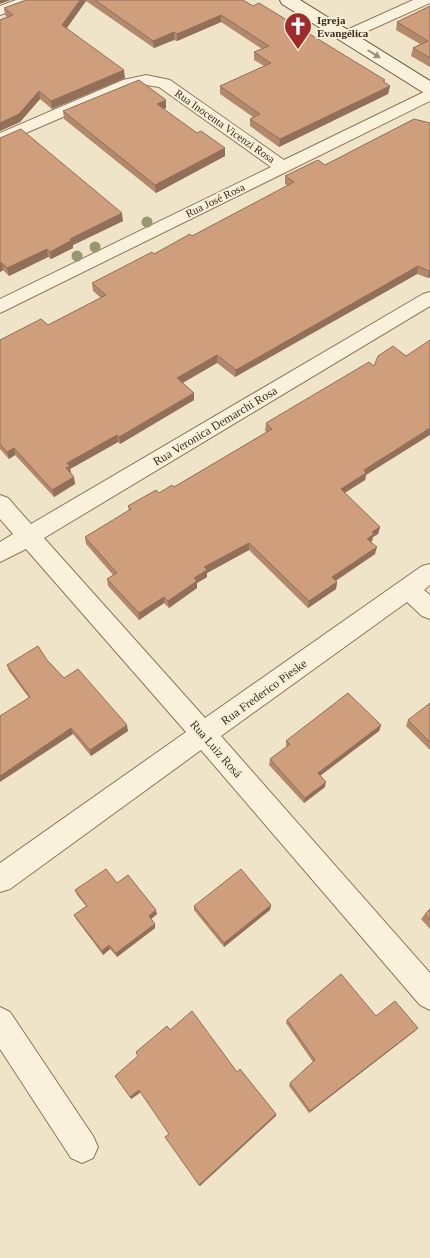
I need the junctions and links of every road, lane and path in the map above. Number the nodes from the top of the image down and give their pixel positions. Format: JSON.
{"nodes":[{"id":1,"x":30,"y":0,"type":"edge"},
{"id":2,"x":288,"y":0,"type":"edge"},
{"id":3,"x":406,"y":0,"type":"edge"},
{"id":4,"x":425,"y":0,"type":"edge"},
{"id":5,"x":0,"y":11,"type":"edge"},
{"id":6,"x":341,"y":34,"type":"junction"},
{"id":7,"x":430,"y":89,"type":"edge"},
{"id":8,"x":430,"y":95,"type":"edge"},
{"id":9,"x":0,"y":139,"type":"edge"},
{"id":10,"x":282,"y":167,"type":"junction"},
{"id":11,"x":430,"y":298,"type":"edge"},
{"id":12,"x":0,"y":307,"type":"edge"},
{"id":13,"x":0,"y":504,"type":"edge"},
{"id":14,"x":28,"y":536,"type":"junction"},
{"id":15,"x":0,"y":553,"type":"edge"},
{"id":16,"x":430,"y":573,"type":"edge"},
{"id":17,"x":408,"y":588,"type":"junction"},
{"id":18,"x":430,"y":610,"type":"edge"},
{"id":19,"x":204,"y":735,"type":"junction"},
{"id":20,"x":0,"y":879,"type":"edge"},
{"id":21,"x":430,"y":996,"type":"edge"},
{"id":22,"x":0,"y":1022,"type":"edge"},
{"id":23,"x":82,"y":1147,"type":"dead end"}],
"edges":[{"from":1,"to":5,"type":"street"},
{"from":2,"to":6,"type":"main road"},
{"from":3,"to":6,"type":"street"},
{"from":4,"to":6,"type":"street"},
{"from":6,"to":7,"type":"main road","one_way":true},
{"from":8,"to":10,"type":"street","name":"Rua José Rosa"},
{"from":9,"to":10,"type":"street","name":"Rua Inocenta Vicenzi Rosa"},
{"from":10,"to":12,"type":"street","name":"Rua José Rosa"},
{"from":11,"to":14,"type":"street","name":"Rua Veronica Demarchi Rosa"},
{"from":13,"to":14,"type":"street","name":"Rua Luiz Rosá"},
{"from":14,"to":15,"type":"street","name":"Rua Veronica Demarchi Rosa"},
{"from":14,"to":19,"type":"street","name":"Rua Luiz Rosá"},
{"from":16,"to":17,"type":"street","name":"Rua Frederico Pieske"},
{"from":17,"to":18,"type":"street"},
{"from":17,"to":19,"type":"street","name":"Rua Frederico Pieske"},
{"from":19,"to":20,"type":"street","name":"Rua Frederico Pieske"},
{"from":19,"to":21,"type":"street","name":"Rua Luiz Rosá"},
{"from":22,"to":23,"type":"street"}]}
